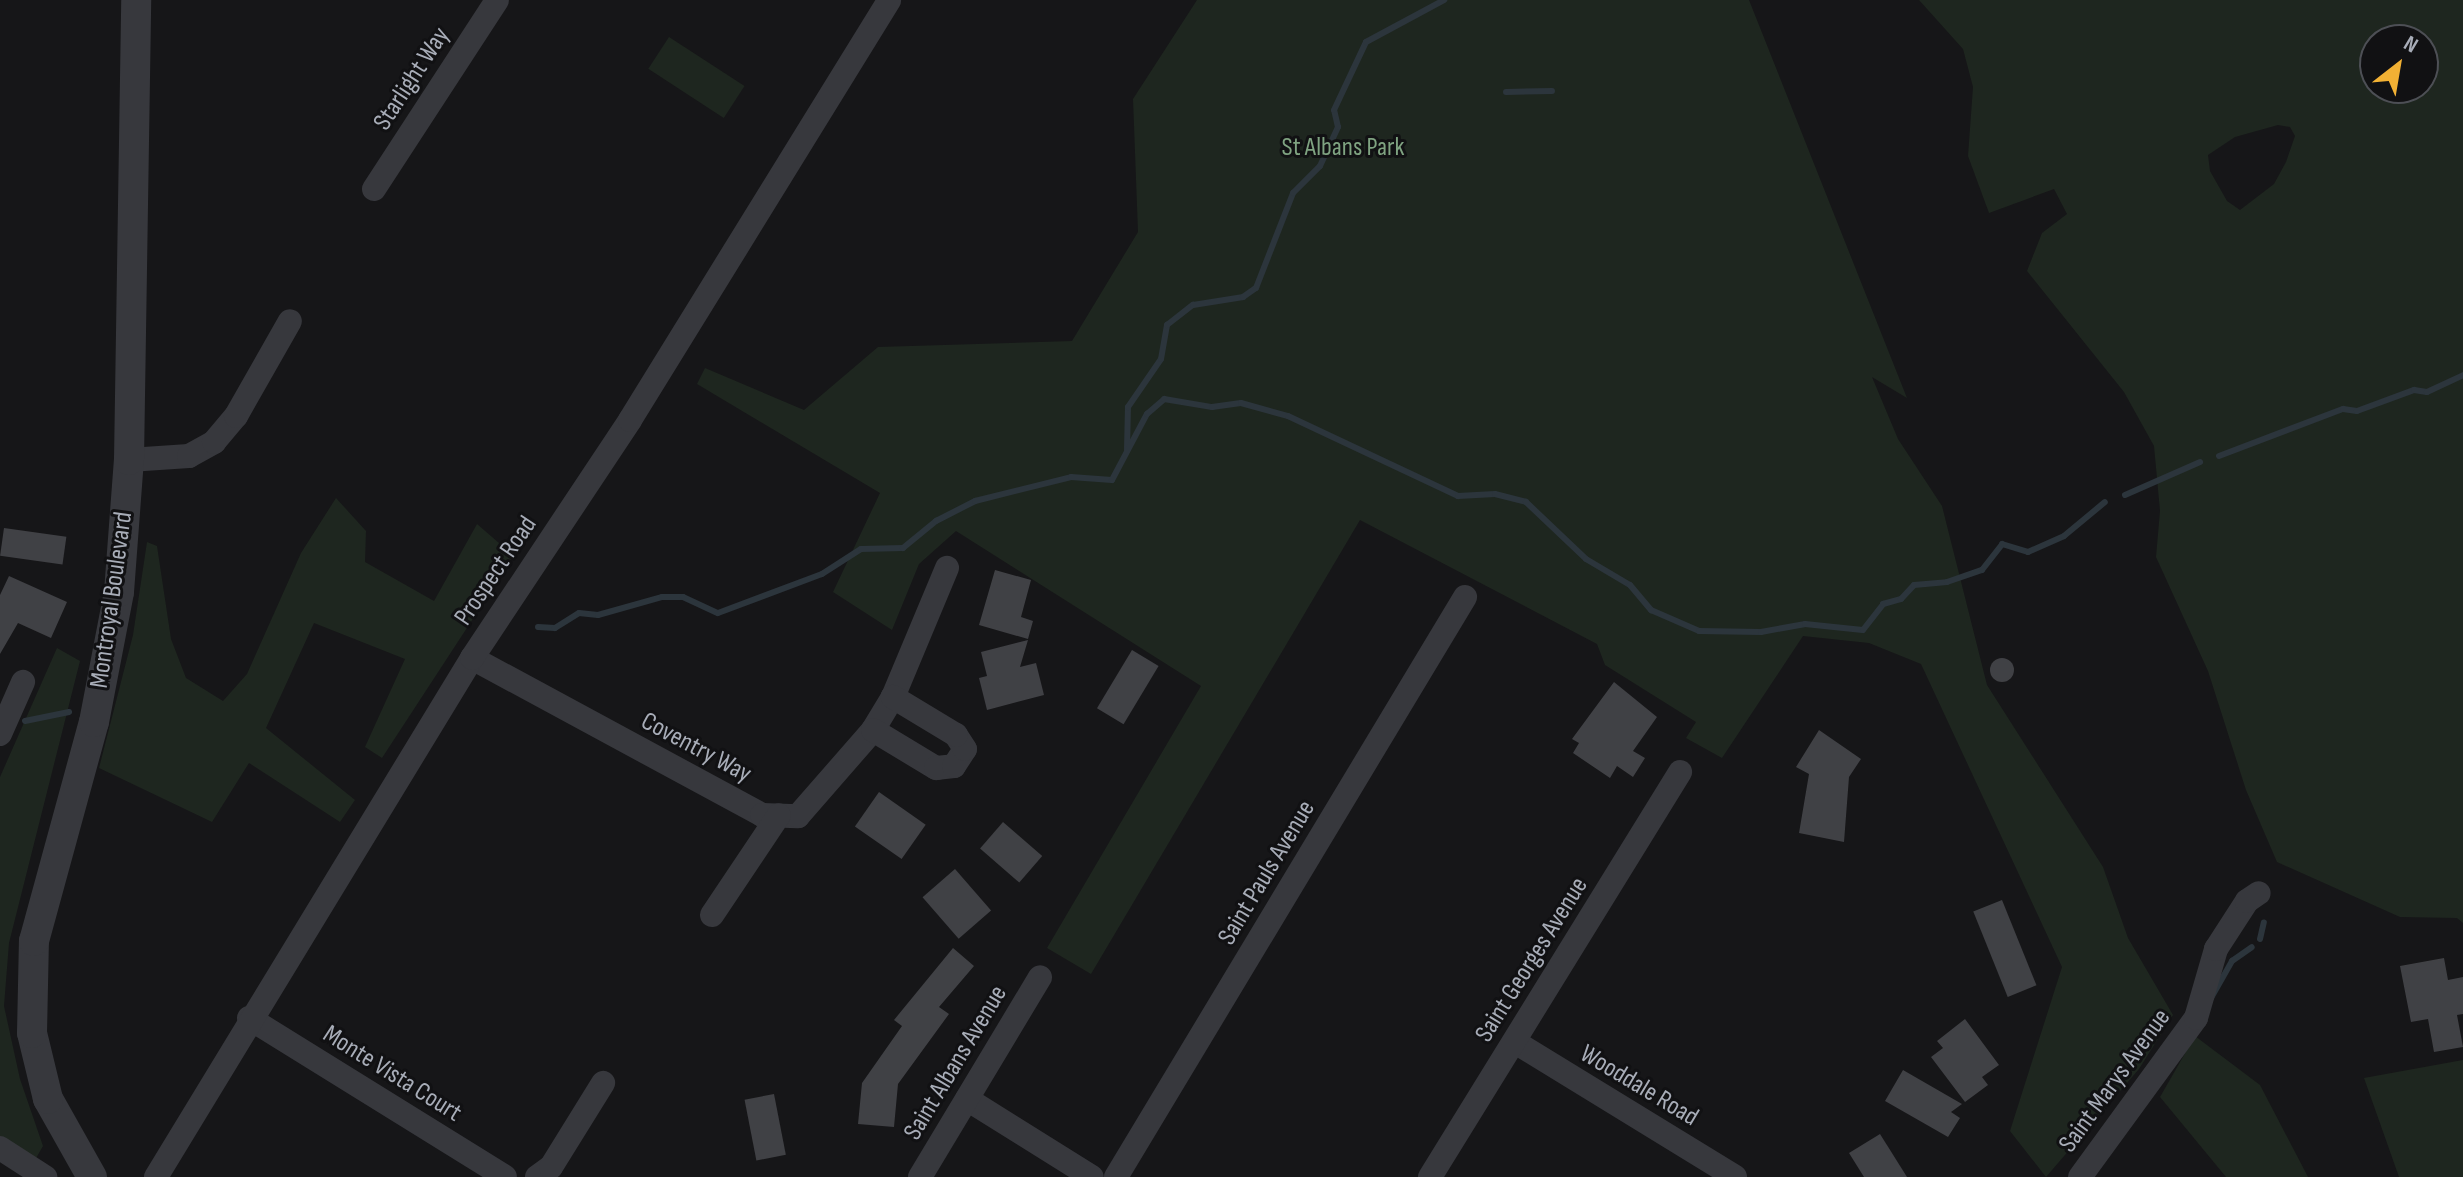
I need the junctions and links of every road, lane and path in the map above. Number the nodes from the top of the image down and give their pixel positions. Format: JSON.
{"nodes":[{"id":1,"x":136,"y":0,"type":"edge"},
{"id":2,"x":497,"y":0,"type":"edge"},
{"id":3,"x":889,"y":0,"type":"edge"},
{"id":4,"x":374,"y":189,"type":"dead end"},
{"id":5,"x":290,"y":321,"type":"dead end"},
{"id":6,"x":129,"y":460,"type":"junction"},
{"id":7,"x":947,"y":568,"type":"dead end"},
{"id":8,"x":1465,"y":597,"type":"dead end"},
{"id":9,"x":472,"y":658,"type":"junction"},
{"id":10,"x":23,"y":682,"type":"dead end"},
{"id":11,"x":893,"y":697,"type":"junction"},
{"id":12,"x":873,"y":730,"type":"junction"},
{"id":13,"x":0,"y":734,"type":"edge"},
{"id":14,"x":1680,"y":772,"type":"dead end"},
{"id":15,"x":779,"y":815,"type":"junction"},
{"id":16,"x":2259,"y":893,"type":"dead end"},
{"id":17,"x":712,"y":915,"type":"dead end"},
{"id":18,"x":1040,"y":977,"type":"dead end"},
{"id":19,"x":249,"y":1018,"type":"junction"},
{"id":20,"x":1515,"y":1042,"type":"junction"},
{"id":21,"x":603,"y":1083,"type":"dead end"},
{"id":22,"x":967,"y":1099,"type":"junction"},
{"id":23,"x":0,"y":1148,"type":"edge"},
{"id":24,"x":45,"y":1177,"type":"edge"},
{"id":25,"x":92,"y":1177,"type":"edge"},
{"id":26,"x":156,"y":1177,"type":"edge"},
{"id":27,"x":505,"y":1177,"type":"edge"},
{"id":28,"x":537,"y":1177,"type":"edge"},
{"id":29,"x":920,"y":1177,"type":"edge"},
{"id":30,"x":1092,"y":1177,"type":"edge"},
{"id":31,"x":1116,"y":1177,"type":"edge"},
{"id":32,"x":1430,"y":1177,"type":"edge"},
{"id":33,"x":1735,"y":1177,"type":"edge"},
{"id":34,"x":2080,"y":1177,"type":"edge"}],
"edges":[{"from":1,"to":6,"type":"street","name":"Montroyal Boulevard"},
{"from":2,"to":4,"type":"street","name":"Starlight Way"},
{"from":3,"to":9,"type":"street","name":"Prospect Road"},
{"from":5,"to":6,"type":"street"},
{"from":6,"to":25,"type":"street","name":"Montroyal Boulevard"},
{"from":7,"to":11,"type":"street"},
{"from":8,"to":31,"type":"street","name":"Saint Pauls Avenue"},
{"from":9,"to":15,"type":"street","name":"Coventry Way"},
{"from":9,"to":19,"type":"street","name":"Prospect Road"},
{"from":10,"to":13,"type":"street"},
{"from":11,"to":12,"type":"street"},
{"from":11,"to":12,"type":"street"},
{"from":12,"to":15,"type":"street"},
{"from":14,"to":20,"type":"street","name":"Saint Georges Avenue"},
{"from":15,"to":17,"type":"street"},
{"from":16,"to":34,"type":"street","name":"Saint Marys Avenue"},
{"from":18,"to":22,"type":"street","name":"Saint Albans Avenue"},
{"from":19,"to":26,"type":"street","name":"Prospect Road"},
{"from":19,"to":27,"type":"street","name":"Monte Vista Court"},
{"from":20,"to":32,"type":"street","name":"Saint Georges Avenue"},
{"from":20,"to":33,"type":"street","name":"Wooddale Road"},
{"from":21,"to":28,"type":"street"},
{"from":22,"to":29,"type":"street","name":"Saint Albans Avenue"},
{"from":22,"to":30,"type":"street"},
{"from":23,"to":24,"type":"street"}]}
